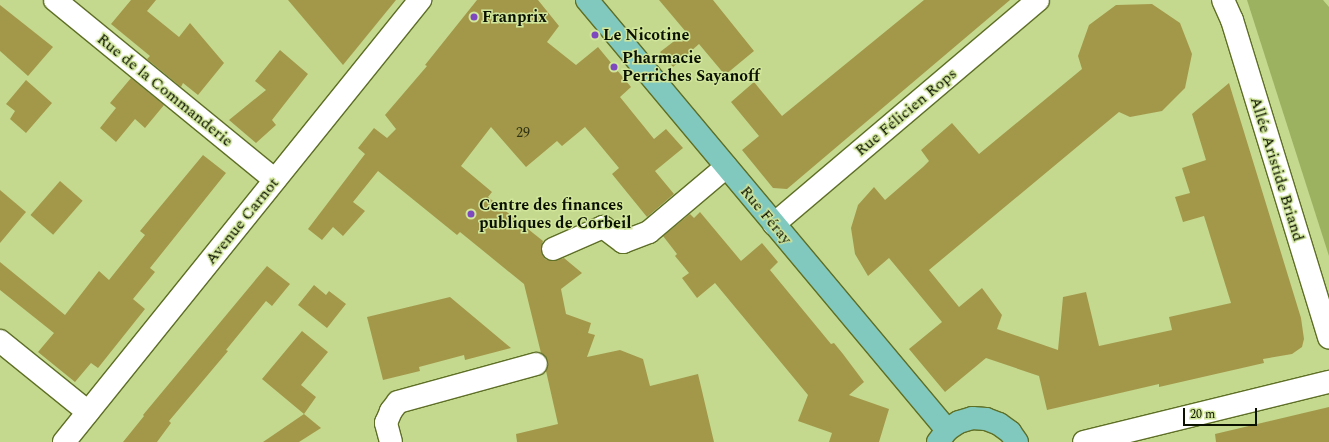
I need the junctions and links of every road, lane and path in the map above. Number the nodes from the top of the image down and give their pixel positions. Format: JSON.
{"nodes":[{"id":1,"x":55,"y":0,"type":"edge"},
{"id":2,"x":420,"y":0,"type":"edge"},
{"id":3,"x":587,"y":0,"type":"edge"},
{"id":4,"x":1038,"y":0,"type":"edge"},
{"id":5,"x":1223,"y":0,"type":"edge"},
{"id":6,"x":726,"y":167,"type":"junction"},
{"id":7,"x":274,"y":180,"type":"junction"},
{"id":8,"x":774,"y":224,"type":"junction"},
{"id":9,"x":553,"y":249,"type":"dead end"},
{"id":10,"x":1329,"y":338,"type":"edge"},
{"id":11,"x":0,"y":341,"type":"edge"},
{"id":12,"x":536,"y":364,"type":"dead end"},
{"id":13,"x":1329,"y":382,"type":"edge"},
{"id":14,"x":88,"y":412,"type":"junction"},
{"id":15,"x":942,"y":436,"type":"edge"},
{"id":16,"x":64,"y":442,"type":"edge"},
{"id":17,"x":391,"y":442,"type":"edge"},
{"id":18,"x":1017,"y":442,"type":"edge"},
{"id":19,"x":1084,"y":442,"type":"edge"}],
"edges":[{"from":1,"to":7,"type":"street","name":"Rue de la Commanderie"},
{"from":2,"to":7,"type":"street","name":"Avenue Carnot"},
{"from":3,"to":6,"type":"main road","name":"Rue Féray"},
{"from":4,"to":8,"type":"street","name":"Rue Félicien Rops"},
{"from":5,"to":10,"type":"street","name":"Allée Aristide Briand"},
{"from":6,"to":8,"type":"main road","name":"Rue Féray"},
{"from":6,"to":9,"type":"street"},
{"from":7,"to":14,"type":"street","name":"Avenue Carnot"},
{"from":8,"to":15,"type":"main road","name":"Rue Féray"},
{"from":11,"to":14,"type":"street"},
{"from":12,"to":17,"type":"street"},
{"from":13,"to":19,"type":"street"},
{"from":14,"to":16,"type":"street","name":"Avenue Carnot"},
{"from":15,"to":18,"type":"main road"}]}
